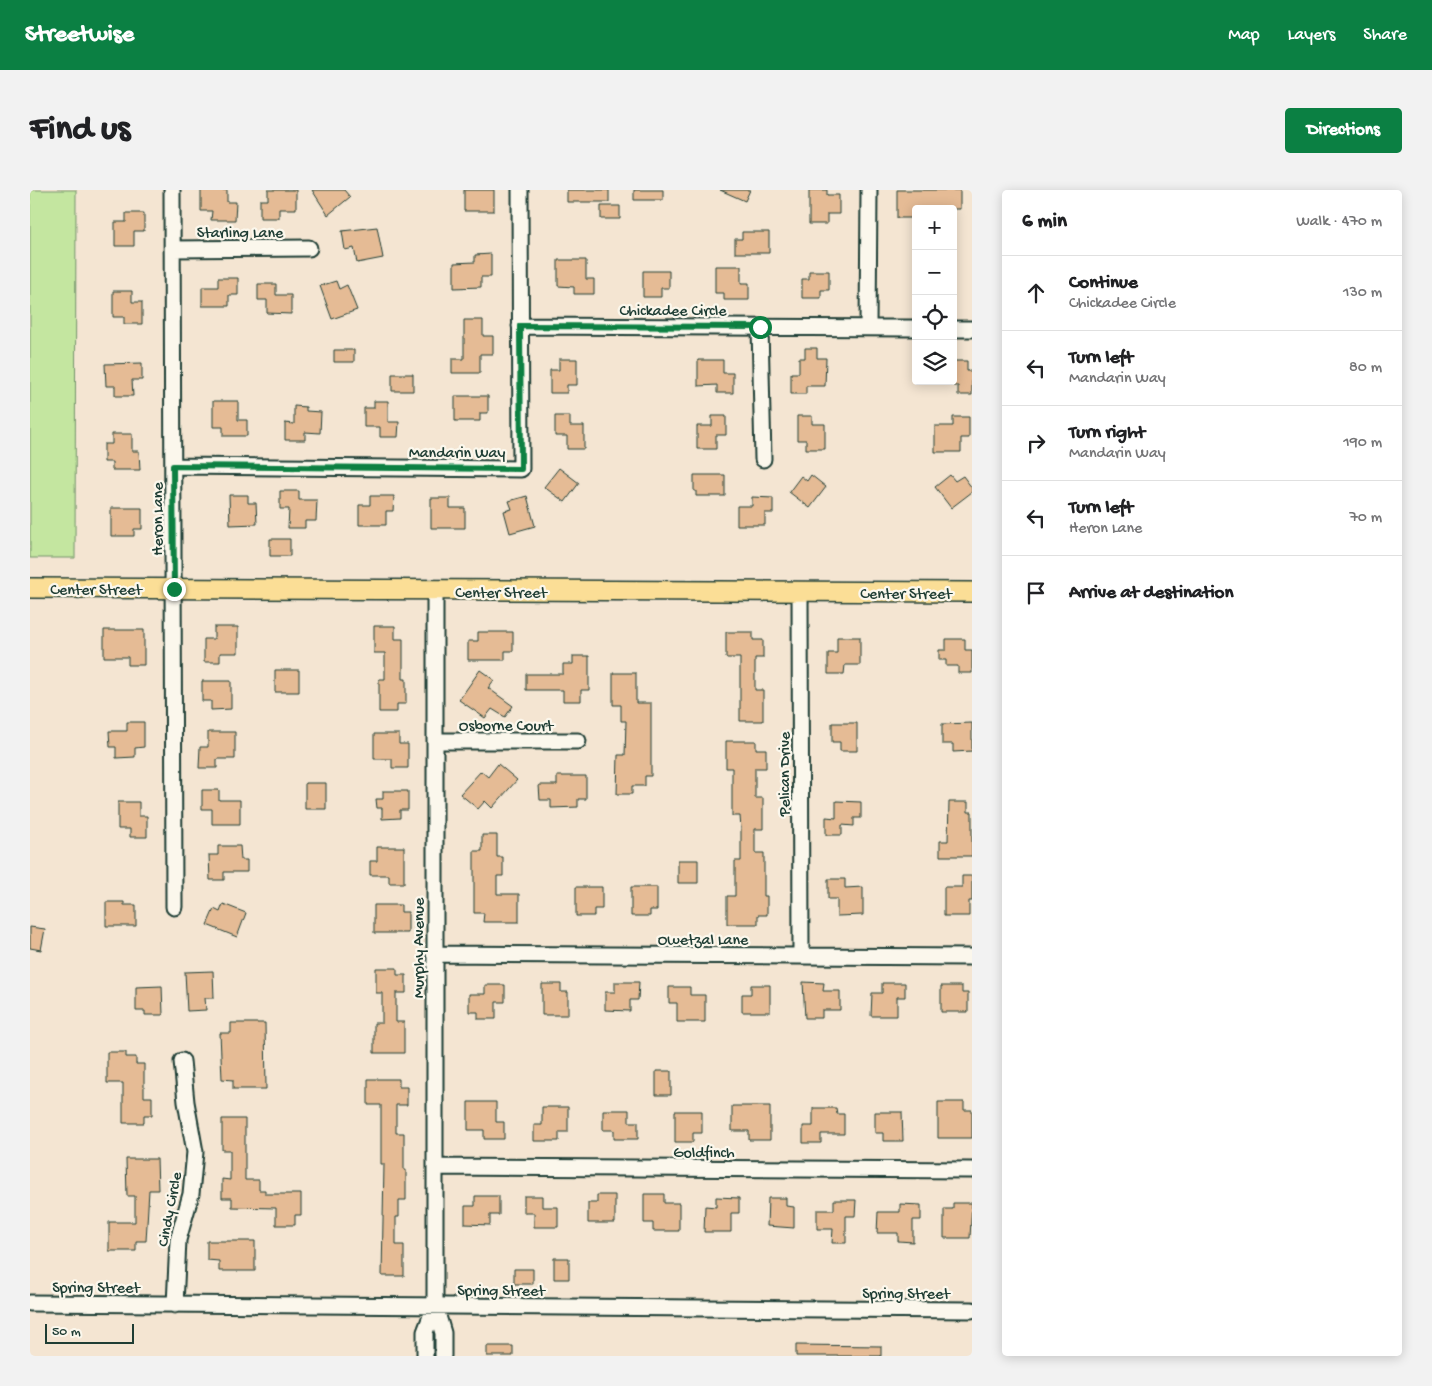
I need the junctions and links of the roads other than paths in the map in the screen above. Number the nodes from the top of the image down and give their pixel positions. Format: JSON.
{"nodes":[{"id":1,"x":172,"y":190,"type":"edge"},
{"id":2,"x":520,"y":190,"type":"edge"},
{"id":3,"x":869,"y":190,"type":"edge"},
{"id":4,"x":309,"y":248,"type":"dead end"},
{"id":5,"x":172,"y":249,"type":"junction"},
{"id":6,"x":520,"y":326,"type":"junction"},
{"id":7,"x":760,"y":327,"type":"junction"},
{"id":8,"x":868,"y":327,"type":"junction"},
{"id":9,"x":912,"y":328,"type":"edge"},
{"id":10,"x":957,"y":329,"type":"edge"},
{"id":11,"x":972,"y":329,"type":"edge"},
{"id":12,"x":763,"y":460,"type":"dead end"},
{"id":13,"x":173,"y":466,"type":"junction"},
{"id":14,"x":30,"y":588,"type":"edge"},
{"id":15,"x":174,"y":589,"type":"junction"},
{"id":16,"x":435,"y":590,"type":"junction"},
{"id":17,"x":800,"y":592,"type":"junction"},
{"id":18,"x":972,"y":592,"type":"edge"},
{"id":19,"x":435,"y":741,"type":"junction"},
{"id":20,"x":578,"y":741,"type":"dead end"},
{"id":21,"x":174,"y":907,"type":"dead end"},
{"id":22,"x":434,"y":954,"type":"junction"},
{"id":23,"x":801,"y":956,"type":"junction"},
{"id":24,"x":972,"y":957,"type":"edge"},
{"id":25,"x":182,"y":1061,"type":"dead end"},
{"id":26,"x":435,"y":1167,"type":"junction"},
{"id":27,"x":972,"y":1170,"type":"edge"},
{"id":28,"x":30,"y":1303,"type":"edge"},
{"id":29,"x":175,"y":1304,"type":"junction"},
{"id":30,"x":435,"y":1306,"type":"junction"},
{"id":31,"x":972,"y":1310,"type":"edge"},
{"id":32,"x":425,"y":1356,"type":"edge"},
{"id":33,"x":443,"y":1356,"type":"edge"}],
"edges":[{"from":1,"to":5,"type":"street","name":"Heron Lane"},
{"from":2,"to":6,"type":"street","name":"Mandarin Way"},
{"from":3,"to":8,"type":"street"},
{"from":4,"to":5,"type":"street","name":"Starling Lane"},
{"from":5,"to":13,"type":"street","name":"Heron Lane"},
{"from":6,"to":7,"type":"street","name":"Chickadee Circle"},
{"from":6,"to":13,"type":"street","name":"Mandarin Way"},
{"from":7,"to":8,"type":"street","name":"Chickadee Circle"},
{"from":7,"to":12,"type":"street"},
{"from":8,"to":9,"type":"street","name":"Chickadee Circle"},
{"from":10,"to":11,"type":"street"},
{"from":13,"to":15,"type":"street","name":"Heron Lane"},
{"from":14,"to":15,"type":"main road","name":"Center Street"},
{"from":15,"to":16,"type":"main road","name":"Center Street"},
{"from":15,"to":21,"type":"street","name":"Heron Lane"},
{"from":16,"to":17,"type":"main road","name":"Center Street"},
{"from":16,"to":19,"type":"street","name":"Murphy Avenue"},
{"from":17,"to":18,"type":"main road","name":"Center Street"},
{"from":17,"to":23,"type":"street","name":"Pelican Drive"},
{"from":19,"to":20,"type":"street","name":"Osborne Court"},
{"from":19,"to":22,"type":"street","name":"Murphy Avenue"},
{"from":22,"to":23,"type":"street","name":"Owetzal Lane"},
{"from":22,"to":26,"type":"street","name":"Murphy Avenue"},
{"from":23,"to":24,"type":"street","name":"Owetzal Lane"},
{"from":25,"to":29,"type":"street","name":"Cindy Circle"},
{"from":26,"to":27,"type":"street","name":"Goldfinch"},
{"from":26,"to":30,"type":"street","name":"Murphy Avenue"},
{"from":28,"to":29,"type":"street","name":"Spring Street"},
{"from":29,"to":30,"type":"street","name":"Spring Street"},
{"from":30,"to":31,"type":"street","name":"Spring Street"},
{"from":30,"to":32,"type":"street"},
{"from":30,"to":33,"type":"street"}]}
